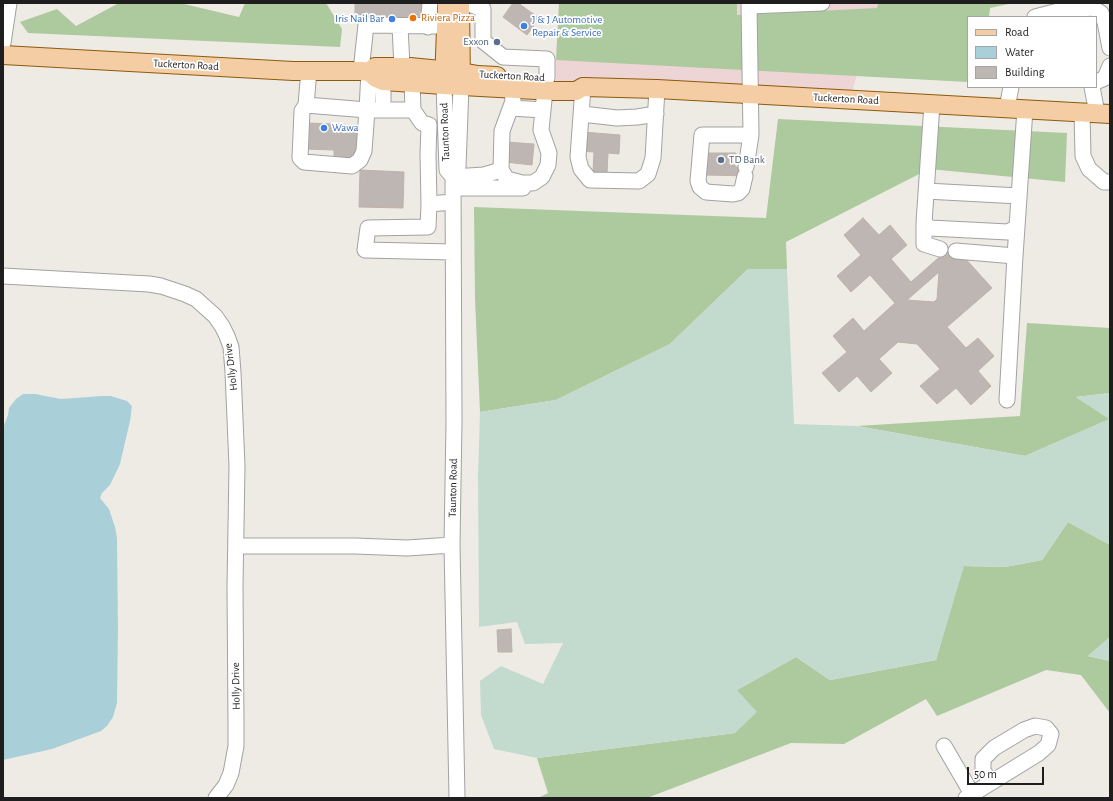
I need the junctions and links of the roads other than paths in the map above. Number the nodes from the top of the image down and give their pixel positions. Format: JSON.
{"nodes":[{"id":1,"x":9,"y":3,"type":"edge"},
{"id":2,"x":430,"y":3,"type":"edge"},
{"id":3,"x":448,"y":3,"type":"edge"},
{"id":4,"x":460,"y":3,"type":"edge"},
{"id":5,"x":465,"y":3,"type":"edge"},
{"id":6,"x":822,"y":3,"type":"edge"},
{"id":7,"x":750,"y":5,"type":"edge"},
{"id":8,"x":1039,"y":16,"type":"edge"},
{"id":9,"x":400,"y":26,"type":"junction"},
{"id":10,"x":428,"y":27,"type":"junction"},
{"id":11,"x":454,"y":31,"type":"junction"},
{"id":12,"x":483,"y":36,"type":"junction"},
{"id":13,"x":3,"y":43,"type":"edge"},
{"id":14,"x":1110,"y":48,"type":"edge"},
{"id":15,"x":498,"y":54,"type":"junction"},
{"id":16,"x":3,"y":55,"type":"edge"},
{"id":17,"x":1110,"y":66,"type":"edge"},
{"id":18,"x":402,"y":67,"type":"junction"},
{"id":19,"x":309,"y":70,"type":"junction"},
{"id":20,"x":371,"y":74,"type":"junction"},
{"id":21,"x":496,"y":76,"type":"junction"},
{"id":22,"x":453,"y":78,"type":"junction"},
{"id":23,"x":412,"y":82,"type":"junction"},
{"id":24,"x":1097,"y":82,"type":"edge"},
{"id":25,"x":546,"y":84,"type":"junction"},
{"id":26,"x":583,"y":87,"type":"junction"},
{"id":27,"x":512,"y":88,"type":"junction"},
{"id":28,"x":657,"y":88,"type":"junction"},
{"id":29,"x":1011,"y":88,"type":"edge"},
{"id":30,"x":1092,"y":88,"type":"edge"},
{"id":31,"x":750,"y":94,"type":"junction"},
{"id":32,"x":932,"y":104,"type":"junction"},
{"id":33,"x":306,"y":105,"type":"junction"},
{"id":34,"x":511,"y":108,"type":"junction"},
{"id":35,"x":1007,"y":108,"type":"junction"},
{"id":36,"x":1025,"y":109,"type":"junction"},
{"id":37,"x":367,"y":110,"type":"junction"},
{"id":38,"x":383,"y":110,"type":"junction"},
{"id":39,"x":413,"y":110,"type":"junction"},
{"id":40,"x":543,"y":110,"type":"junction"},
{"id":41,"x":1096,"y":113,"type":"edge"},
{"id":42,"x":582,"y":114,"type":"junction"},
{"id":43,"x":656,"y":114,"type":"junction"},
{"id":44,"x":444,"y":123,"type":"junction"},
{"id":45,"x":429,"y":125,"type":"junction"},
{"id":46,"x":751,"y":135,"type":"junction"},
{"id":47,"x":446,"y":156,"type":"junction"},
{"id":48,"x":428,"y":158,"type":"junction"},
{"id":49,"x":500,"y":170,"type":"junction"},
{"id":50,"x":539,"y":179,"type":"junction"},
{"id":51,"x":1110,"y":182,"type":"edge"},
{"id":52,"x":453,"y":189,"type":"junction"},
{"id":53,"x":926,"y":191,"type":"junction"},
{"id":54,"x":1019,"y":196,"type":"junction"},
{"id":55,"x":429,"y":204,"type":"junction"},
{"id":56,"x":924,"y":223,"type":"junction"},
{"id":57,"x":428,"y":227,"type":"junction"},
{"id":58,"x":1017,"y":227,"type":"junction"},
{"id":59,"x":940,"y":249,"type":"dead end"},
{"id":60,"x":431,"y":251,"type":"junction"},
{"id":61,"x":956,"y":251,"type":"dead end"},
{"id":62,"x":453,"y":252,"type":"junction"},
{"id":63,"x":1015,"y":256,"type":"junction"},
{"id":64,"x":3,"y":276,"type":"edge"},
{"id":65,"x":1006,"y":400,"type":"dead end"},
{"id":66,"x":452,"y":545,"type":"junction"},
{"id":67,"x":236,"y":546,"type":"junction"},
{"id":68,"x":944,"y":746,"type":"dead end"},
{"id":69,"x":991,"y":782,"type":"dead end"},
{"id":70,"x":969,"y":796,"type":"edge"},
{"id":71,"x":216,"y":798,"type":"edge"},
{"id":72,"x":457,"y":798,"type":"edge"}],
"edges":[{"from":1,"to":13,"type":"street"},
{"from":2,"to":10,"type":"street"},
{"from":3,"to":11,"type":"main road"},
{"from":4,"to":11,"type":"main road"},
{"from":5,"to":12,"type":"street"},
{"from":6,"to":7,"type":"street"},
{"from":7,"to":31,"type":"street"},
{"from":8,"to":14,"type":"street"},
{"from":9,"to":10,"type":"street"},
{"from":9,"to":18,"type":"street"},
{"from":9,"to":20,"type":"street"},
{"from":10,"to":11,"type":"street"},
{"from":11,"to":12,"type":"street"},
{"from":11,"to":22,"type":"main road"},
{"from":12,"to":15,"type":"street"},
{"from":15,"to":21,"type":"street"},
{"from":15,"to":25,"type":"street"},
{"from":16,"to":19,"type":"main road","name":"Tuckerton Road"},
{"from":17,"to":24,"type":"street"},
{"from":18,"to":20,"type":"main road","name":"Tuckerton Road"},
{"from":18,"to":22,"type":"main road","name":"Tuckerton Road"},
{"from":19,"to":20,"type":"main road","name":"Tuckerton Road"},
{"from":19,"to":33,"type":"street"},
{"from":20,"to":23,"type":"main road","name":"Tuckerton Road"},
{"from":20,"to":37,"type":"street"},
{"from":20,"to":38,"type":"street"},
{"from":21,"to":22,"type":"main road","name":"Tuckerton Road"},
{"from":21,"to":25,"type":"main road","name":"Tuckerton Road"},
{"from":22,"to":23,"type":"main road","name":"Tuckerton Road"},
{"from":22,"to":27,"type":"main road","name":"Tuckerton Road"},
{"from":22,"to":44,"type":"street","name":"Taunton Road"},
{"from":22,"to":52,"type":"street","name":"Taunton Road"},
{"from":23,"to":39,"type":"street"},
{"from":25,"to":26,"type":"main road","name":"Tuckerton Road"},
{"from":25,"to":27,"type":"main road","name":"Tuckerton Road"},
{"from":25,"to":40,"type":"street"},
{"from":26,"to":28,"type":"main road","name":"Tuckerton Road"},
{"from":26,"to":42,"type":"street"},
{"from":27,"to":34,"type":"street"},
{"from":28,"to":31,"type":"main road","name":"Tuckerton Road"},
{"from":28,"to":43,"type":"street"},
{"from":29,"to":35,"type":"street"},
{"from":30,"to":41,"type":"street"},
{"from":31,"to":32,"type":"main road","name":"Tuckerton Road"},
{"from":31,"to":46,"type":"street"},
{"from":32,"to":35,"type":"main road","name":"Tuckerton Road"},
{"from":32,"to":53,"type":"street"},
{"from":33,"to":37,"type":"street"},
{"from":33,"to":37,"type":"street"},
{"from":34,"to":40,"type":"street"},
{"from":34,"to":49,"type":"street"},
{"from":35,"to":36,"type":"main road","name":"Tuckerton Road"},
{"from":36,"to":41,"type":"main road","name":"Tuckerton Road"},
{"from":36,"to":54,"type":"street"},
{"from":37,"to":38,"type":"street"},
{"from":38,"to":39,"type":"street"},
{"from":39,"to":45,"type":"street"},
{"from":40,"to":50,"type":"street"},
{"from":41,"to":51,"type":"street"},
{"from":42,"to":43,"type":"street"},
{"from":42,"to":43,"type":"street"},
{"from":44,"to":45,"type":"street"},
{"from":44,"to":47,"type":"street","name":"Taunton Road"},
{"from":45,"to":48,"type":"street"},
{"from":46,"to":46,"type":"street"},
{"from":47,"to":48,"type":"street"},
{"from":47,"to":52,"type":"street","name":"Taunton Road"},
{"from":48,"to":55,"type":"street"},
{"from":49,"to":50,"type":"street"},
{"from":49,"to":52,"type":"street"},
{"from":50,"to":52,"type":"street"},
{"from":52,"to":55,"type":"street"},
{"from":52,"to":62,"type":"street","name":"Taunton Road"},
{"from":53,"to":54,"type":"street"},
{"from":53,"to":56,"type":"street"},
{"from":54,"to":58,"type":"street"},
{"from":55,"to":57,"type":"street"},
{"from":56,"to":58,"type":"street"},
{"from":56,"to":59,"type":"street"},
{"from":57,"to":60,"type":"street"},
{"from":57,"to":60,"type":"street"},
{"from":58,"to":63,"type":"street"},
{"from":60,"to":62,"type":"street"},
{"from":61,"to":63,"type":"street"},
{"from":62,"to":66,"type":"street","name":"Taunton Road"},
{"from":63,"to":65,"type":"street"},
{"from":64,"to":67,"type":"street","name":"Holly Drive"},
{"from":66,"to":67,"type":"street"},
{"from":66,"to":72,"type":"street","name":"Taunton Road"},
{"from":67,"to":71,"type":"street","name":"Holly Drive"},
{"from":68,"to":70,"type":"street"},
{"from":69,"to":70,"type":"street"}]}
